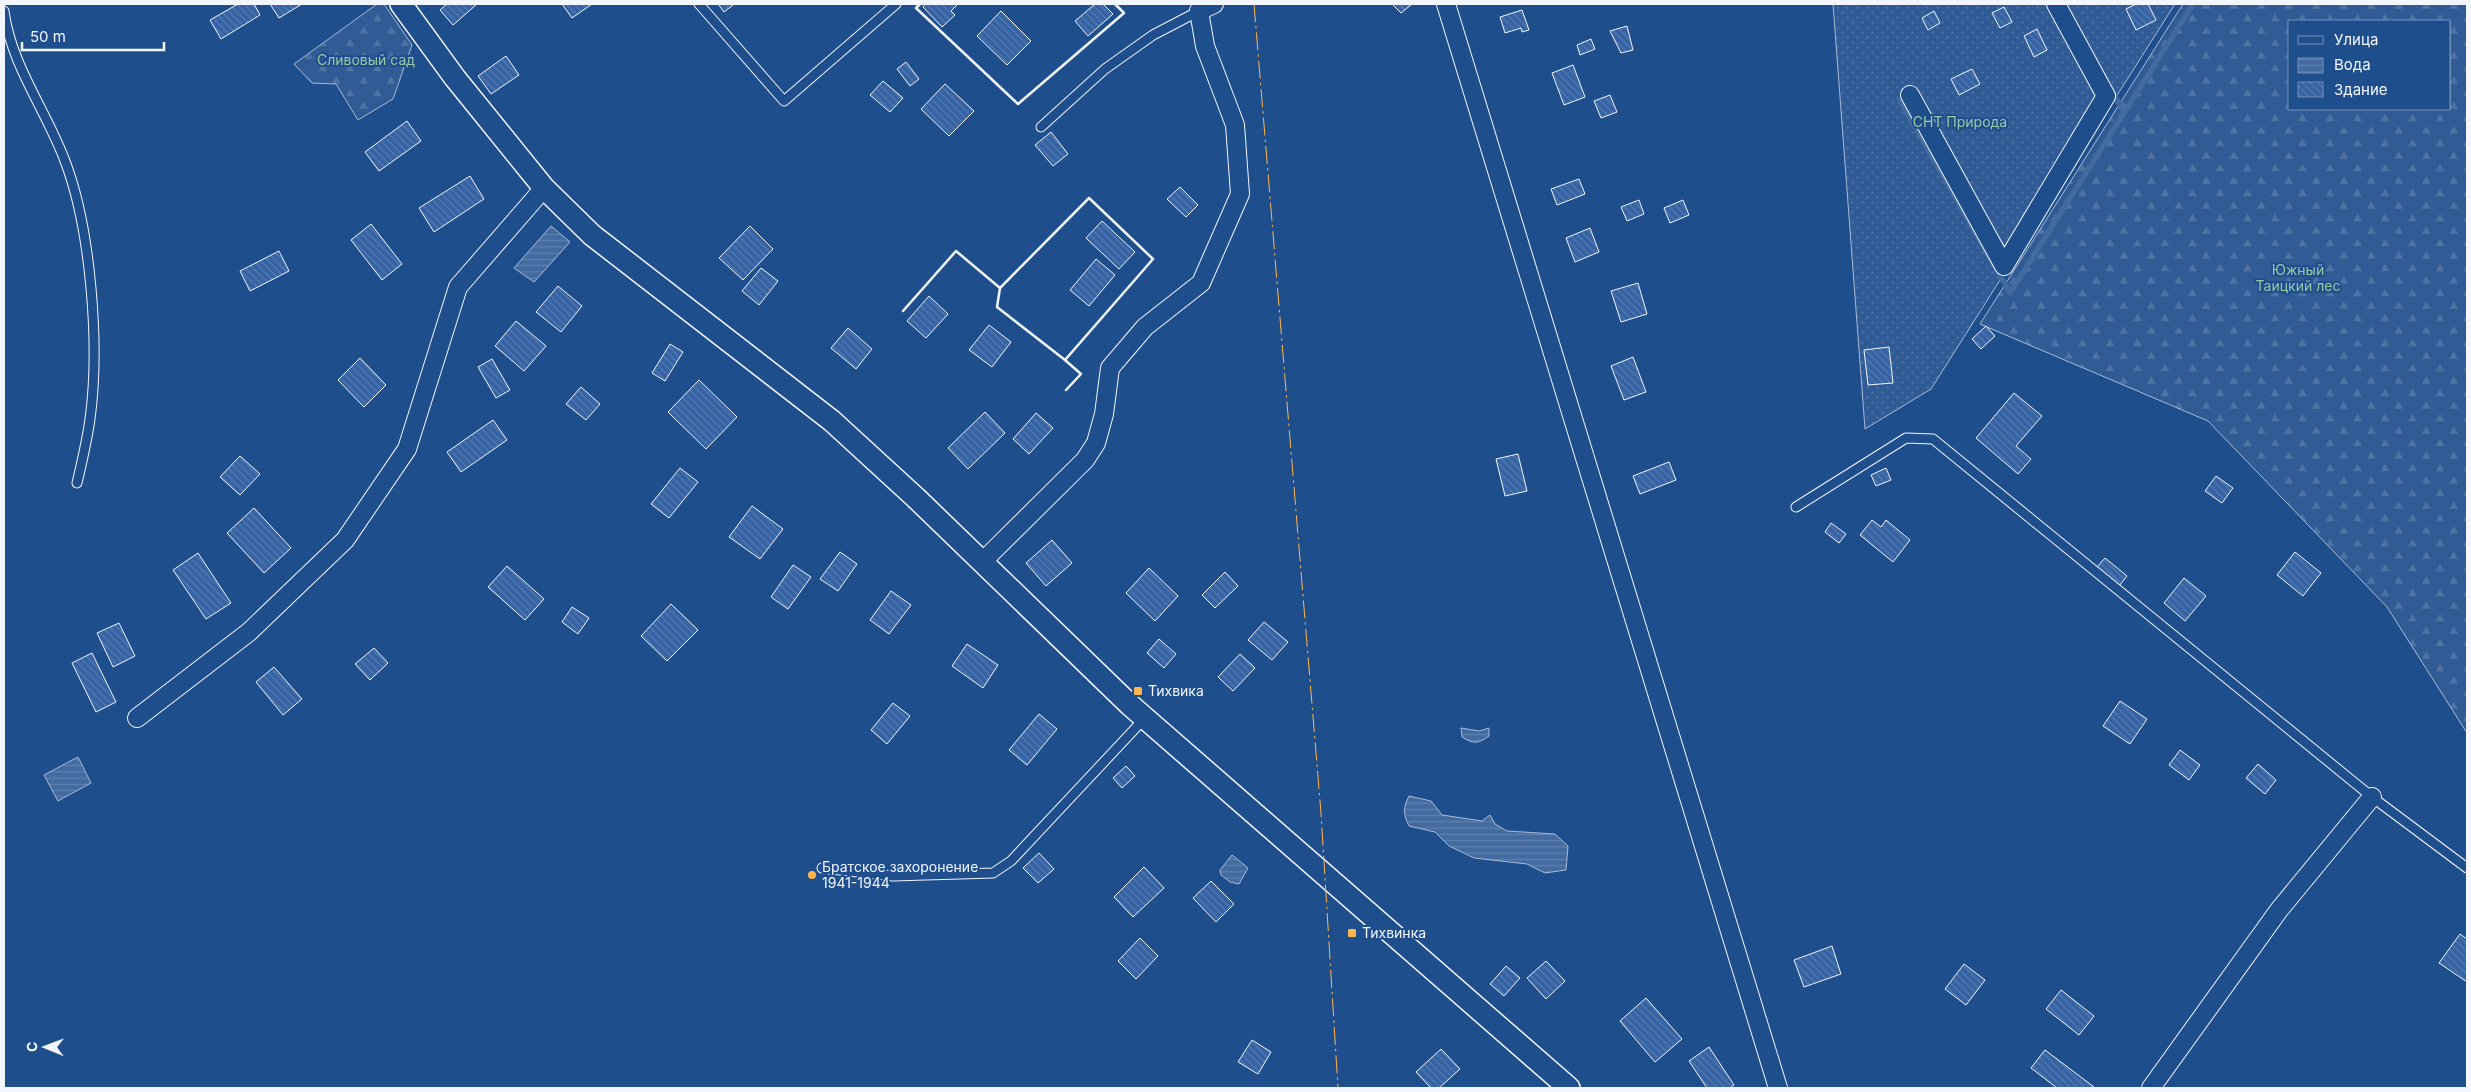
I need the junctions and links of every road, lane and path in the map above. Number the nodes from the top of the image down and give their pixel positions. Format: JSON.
{"nodes":[{"id":1,"x":401,"y":4,"type":"edge"},
{"id":2,"x":698,"y":4,"type":"edge"},
{"id":3,"x":896,"y":4,"type":"edge"},
{"id":4,"x":1446,"y":4,"type":"edge"},
{"id":5,"x":2056,"y":4,"type":"edge"},
{"id":6,"x":1207,"y":8,"type":"edge"},
{"id":7,"x":4,"y":11,"type":"edge"},
{"id":8,"x":1910,"y":95,"type":"dead end"},
{"id":9,"x":1042,"y":127,"type":"dead end"},
{"id":10,"x":544,"y":188,"type":"junction"},
{"id":11,"x":77,"y":482,"type":"dead end"},
{"id":12,"x":1796,"y":507,"type":"dead end"},
{"id":13,"x":982,"y":562,"type":"junction"},
{"id":14,"x":137,"y":718,"type":"dead end"},
{"id":15,"x":1145,"y":718,"type":"junction"},
{"id":16,"x":2372,"y":797,"type":"junction"},
{"id":17,"x":822,"y":868,"type":"dead end"},
{"id":18,"x":2467,"y":868,"type":"edge"},
{"id":19,"x":1569,"y":1088,"type":"edge"},
{"id":20,"x":1778,"y":1088,"type":"edge"},
{"id":21,"x":2151,"y":1088,"type":"edge"}],
"edges":[{"from":1,"to":10,"type":"street"},
{"from":2,"to":3,"type":"lane"},
{"from":4,"to":20,"type":"street"},
{"from":5,"to":8,"type":"street"},
{"from":6,"to":9,"type":"lane"},
{"from":6,"to":13,"type":"street"},
{"from":7,"to":11,"type":"lane"},
{"from":10,"to":13,"type":"street"},
{"from":10,"to":14,"type":"street"},
{"from":12,"to":16,"type":"lane"},
{"from":13,"to":15,"type":"street"},
{"from":15,"to":17,"type":"lane"},
{"from":15,"to":19,"type":"street"},
{"from":16,"to":18,"type":"lane"},
{"from":16,"to":21,"type":"street"}]}
